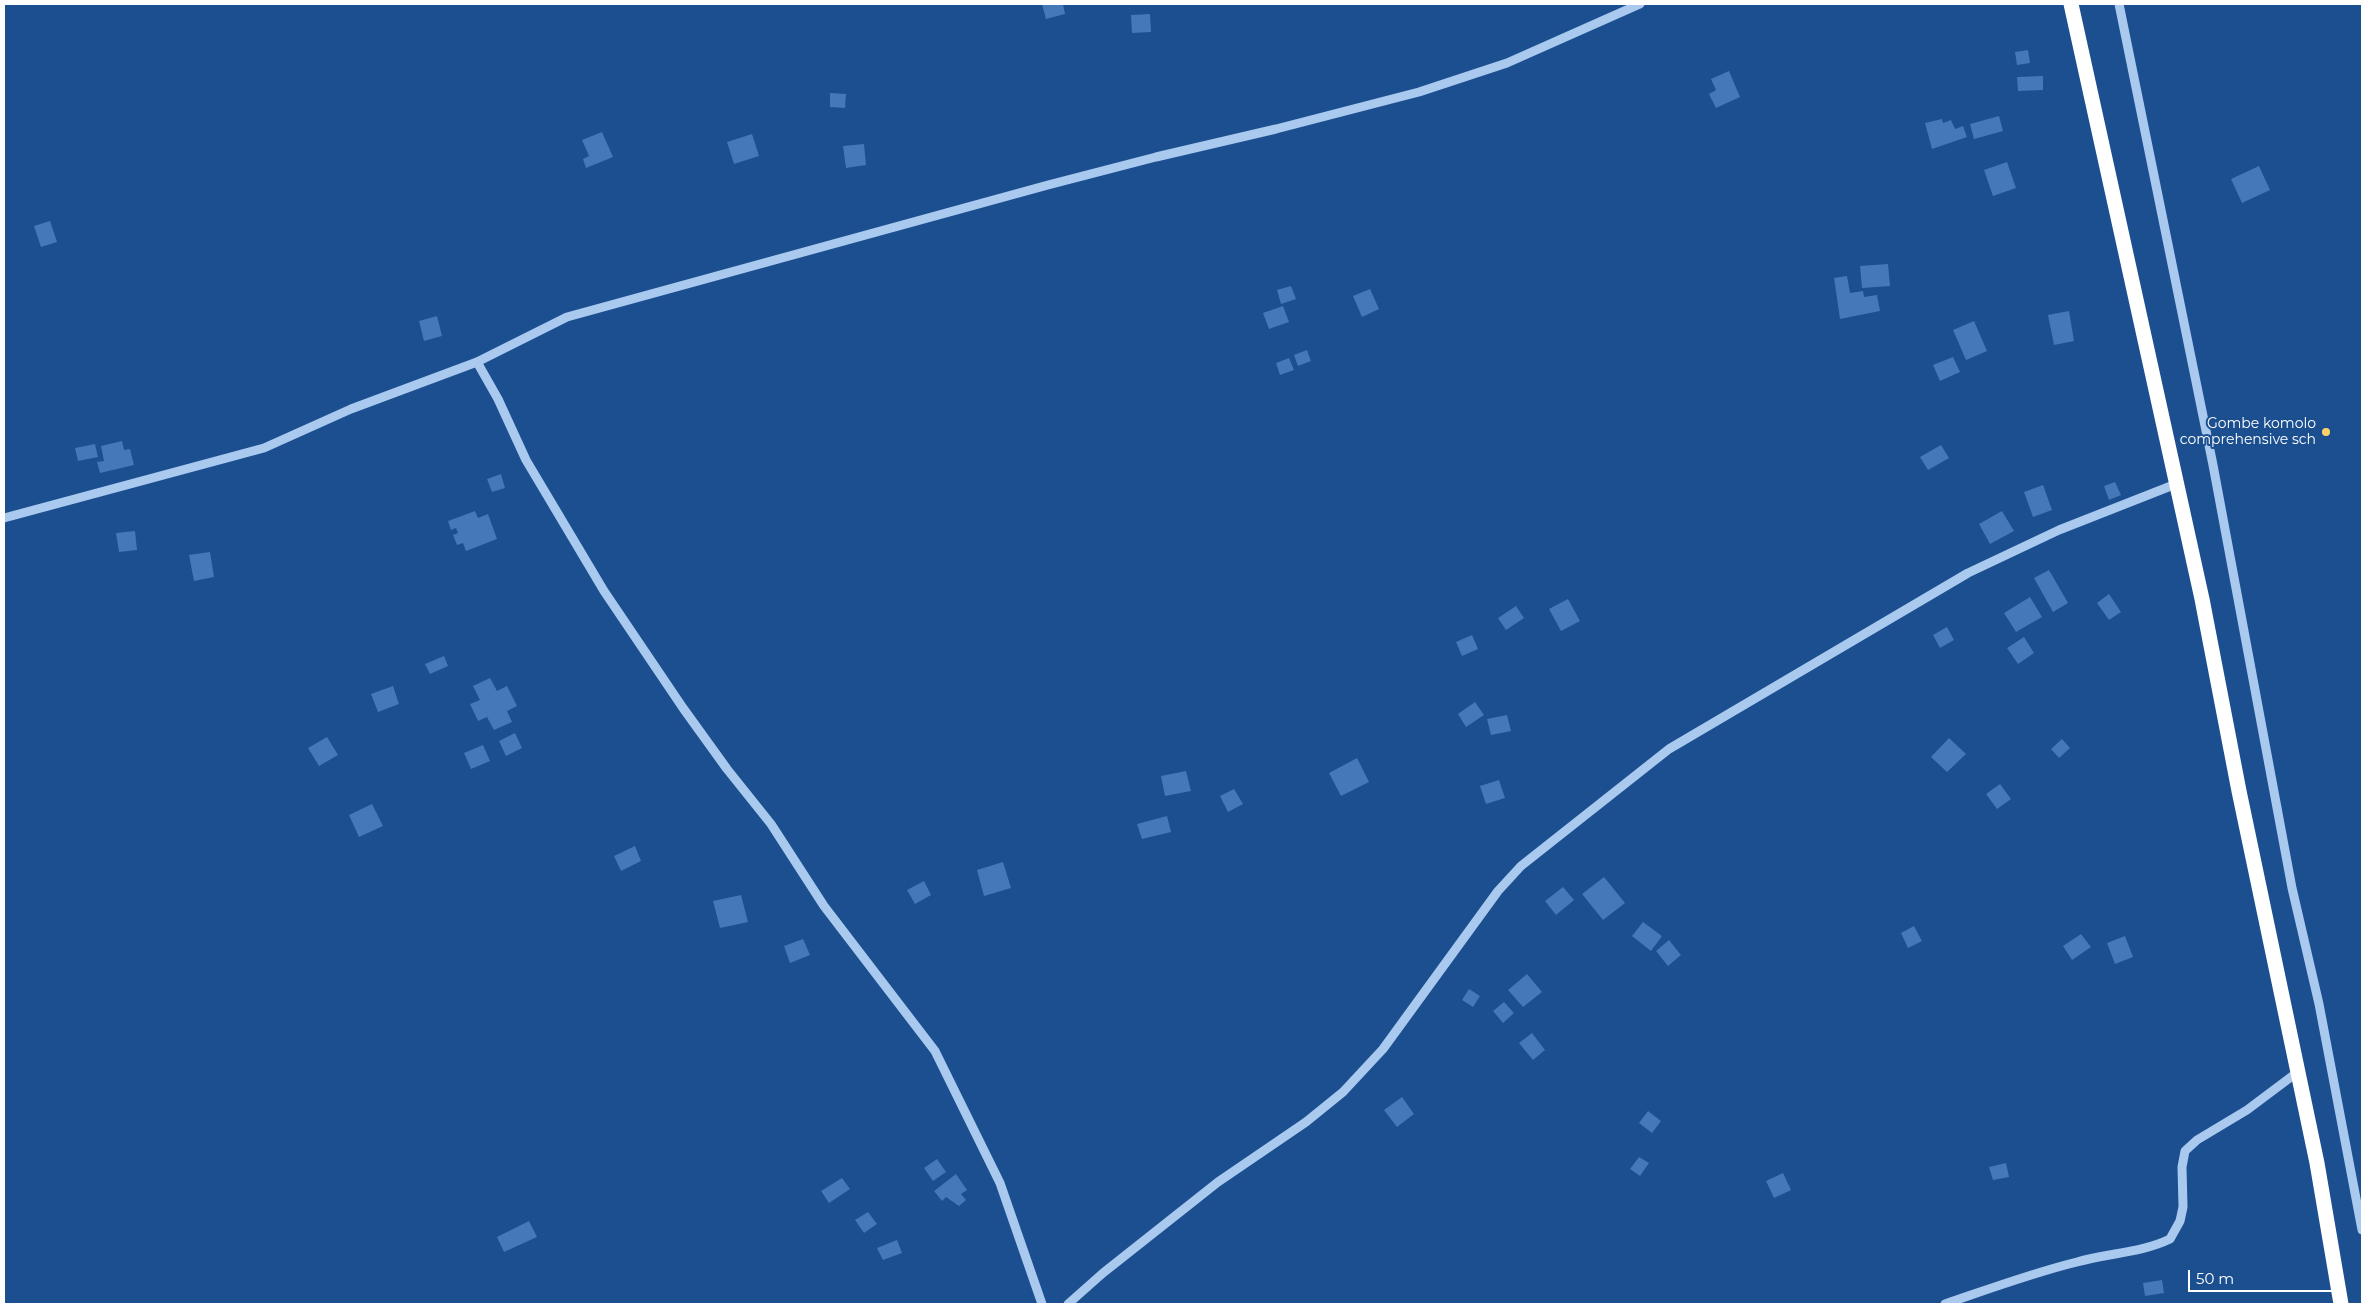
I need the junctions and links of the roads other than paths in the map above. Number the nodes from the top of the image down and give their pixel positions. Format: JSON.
{"nodes":[{"id":1,"x":1640,"y":4,"type":"edge"},
{"id":2,"x":2071,"y":4,"type":"edge"},
{"id":3,"x":2119,"y":4,"type":"edge"},
{"id":4,"x":477,"y":362,"type":"junction"},
{"id":5,"x":2176,"y":484,"type":"junction"},
{"id":6,"x":4,"y":518,"type":"edge"},
{"id":7,"x":2299,"y":1071,"type":"junction"},
{"id":8,"x":2362,"y":1230,"type":"edge"},
{"id":9,"x":1042,"y":1304,"type":"edge"},
{"id":10,"x":1068,"y":1304,"type":"edge"},
{"id":11,"x":1945,"y":1304,"type":"edge"},
{"id":12,"x":2341,"y":1304,"type":"edge"}],
"edges":[{"from":1,"to":4,"type":"street"},
{"from":2,"to":5,"type":"highway"},
{"from":3,"to":8,"type":"street"},
{"from":4,"to":6,"type":"street"},
{"from":4,"to":9,"type":"street"},
{"from":5,"to":7,"type":"highway"},
{"from":5,"to":10,"type":"street"},
{"from":7,"to":11,"type":"street"},
{"from":7,"to":12,"type":"highway"}]}
